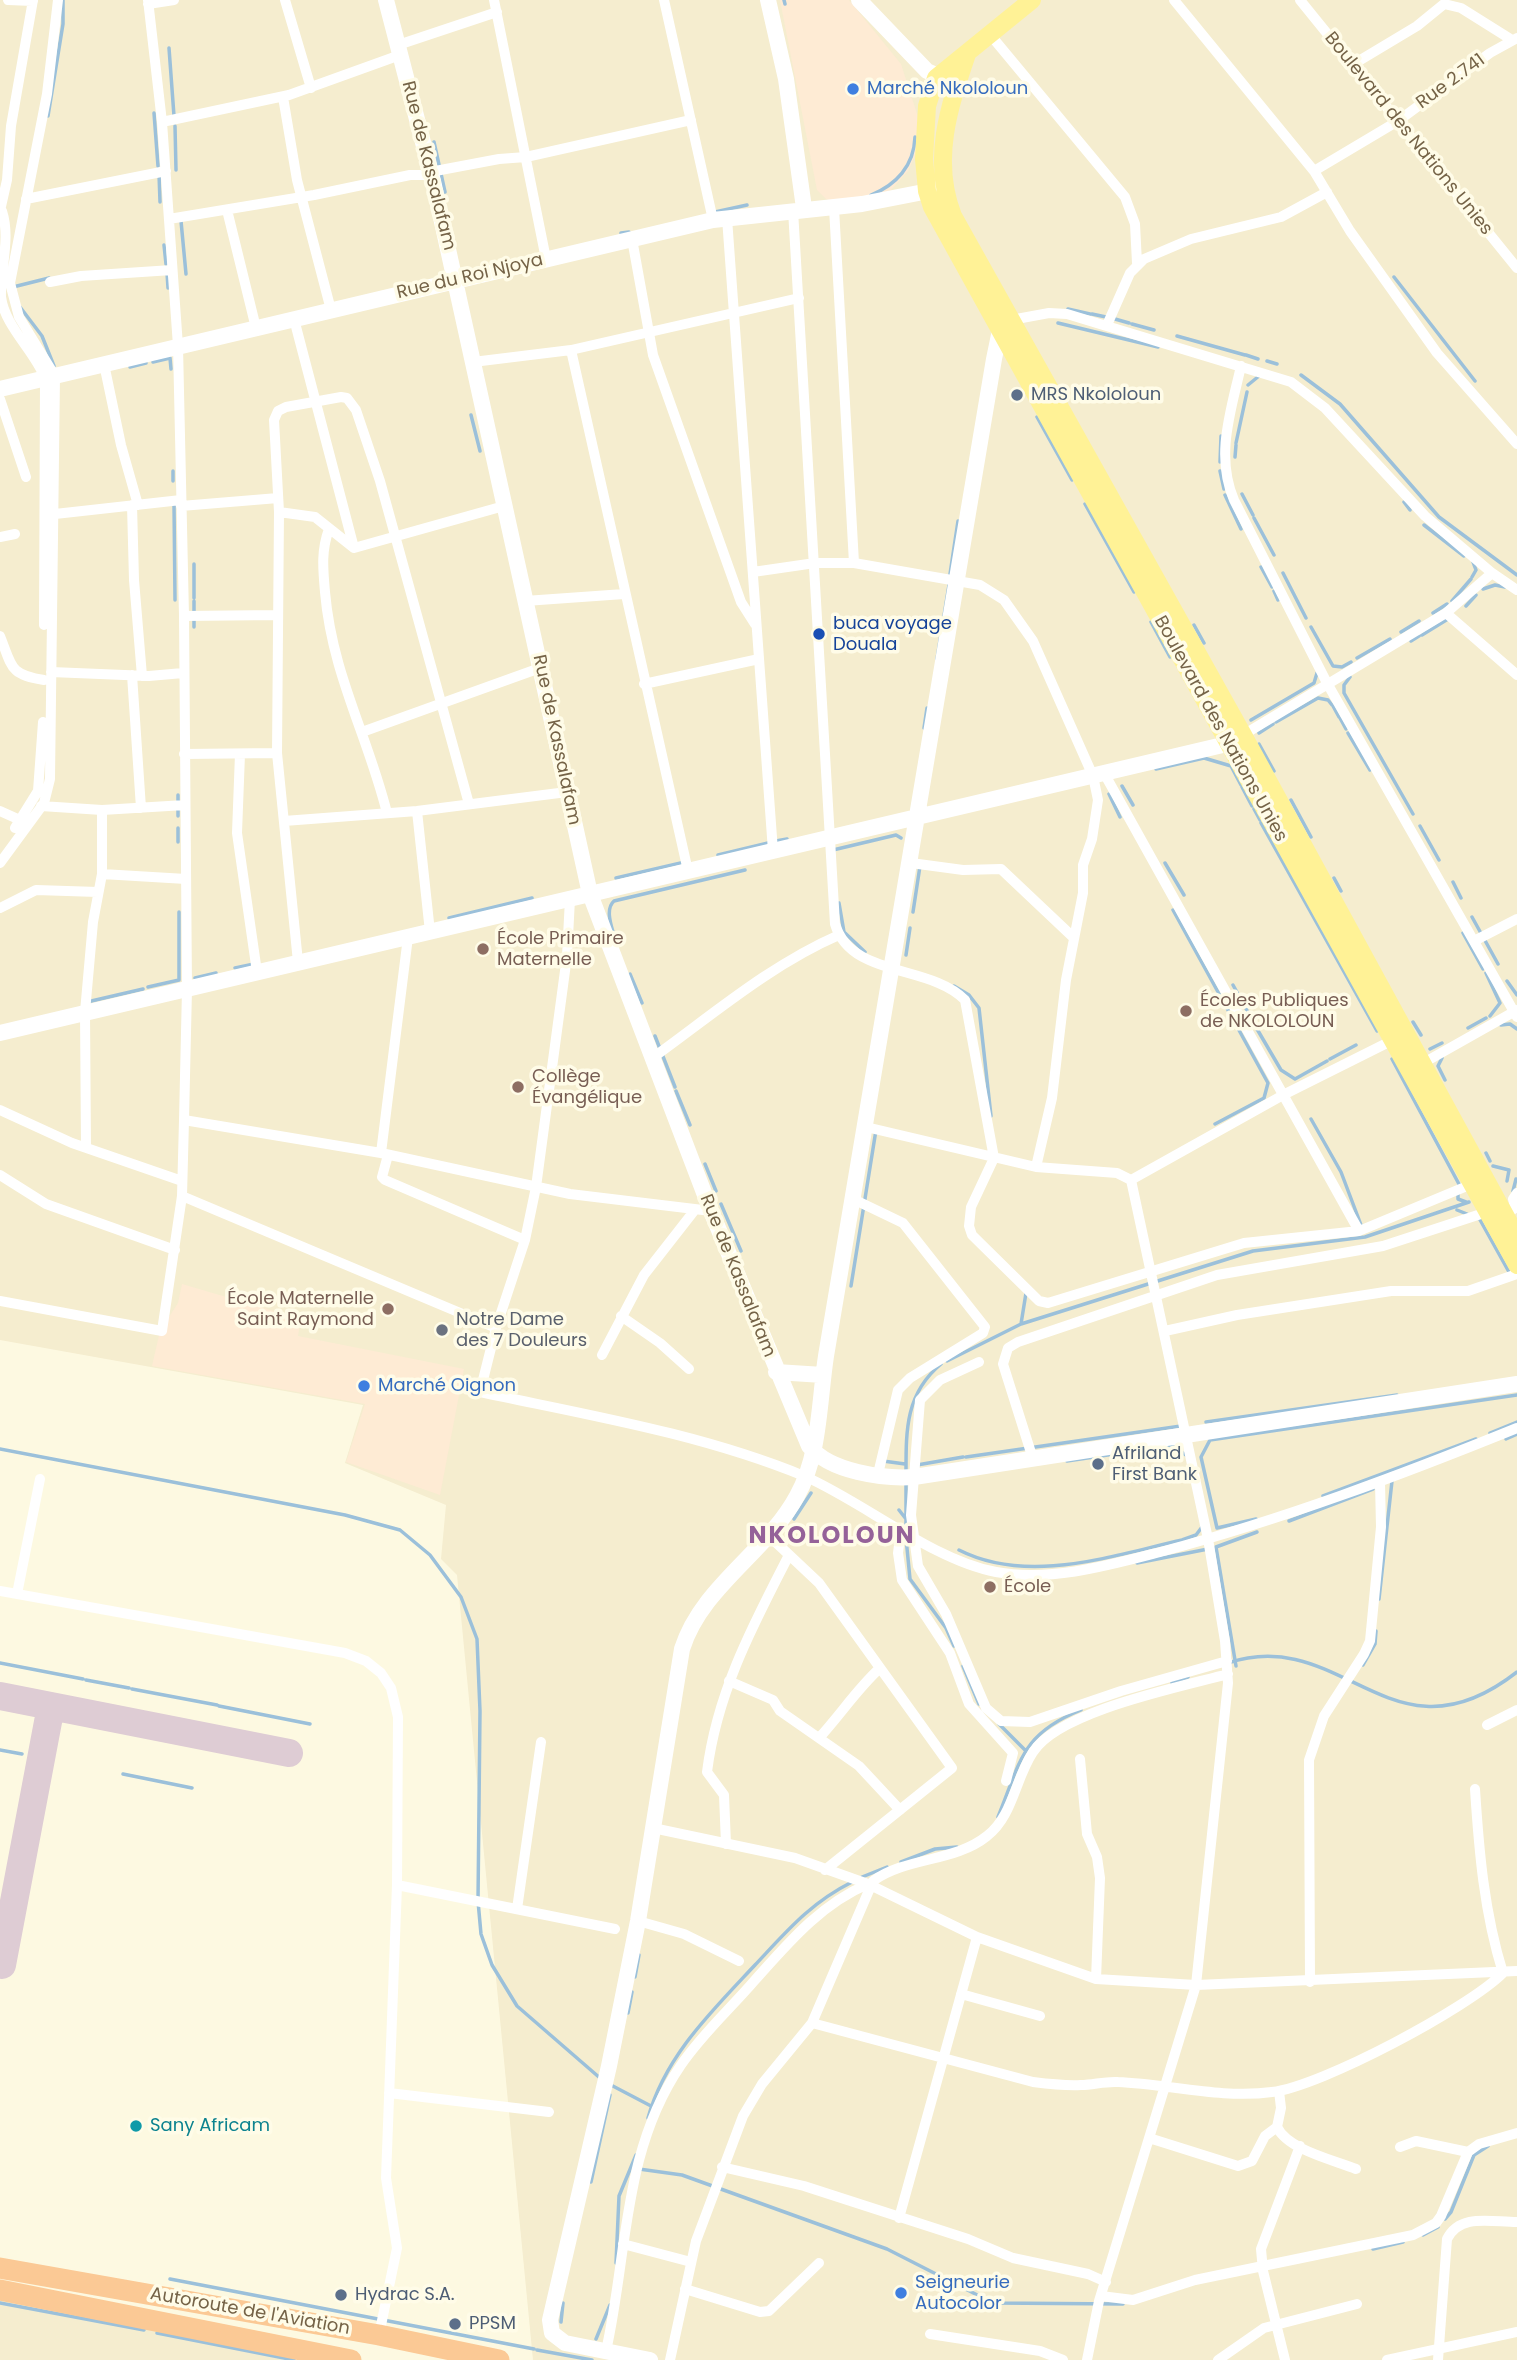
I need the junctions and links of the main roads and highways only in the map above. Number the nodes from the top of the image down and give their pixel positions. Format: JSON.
{"nodes":[{"id":1,"x":1032,"y":0,"type":"edge"},
{"id":2,"x":967,"y":54,"type":"junction"},
{"id":3,"x":935,"y":189,"type":"junction"},
{"id":4,"x":1416,"y":1067,"type":"junction"},
{"id":5,"x":1496,"y":1213,"type":"junction"},
{"id":6,"x":1517,"y":1237,"type":"edge"},
{"id":7,"x":1517,"y":1265,"type":"edge"},
{"id":8,"x":0,"y":2268,"type":"edge"},
{"id":9,"x":0,"y":2290,"type":"edge"},
{"id":10,"x":351,"y":2360,"type":"edge"},
{"id":11,"x":499,"y":2360,"type":"edge"}],
"edges":[{"from":1,"to":2,"type":"main road"},
{"from":2,"to":3,"type":"main road"},
{"from":2,"to":3,"type":"main road"},
{"from":3,"to":4,"type":"main road","name":"Boulevard des Nations Unies"},
{"from":4,"to":5,"type":"main road","name":"Boulevard des Nations Unies"},
{"from":4,"to":5,"type":"main road","name":"Boulevard des Nations Unies"},
{"from":5,"to":6,"type":"main road","name":"Boulevard des Nations Unies"},
{"from":5,"to":7,"type":"main road","name":"Boulevard des Nations Unies"},
{"from":8,"to":11,"type":"highway","name":"Autoroute de l'Aviation"},
{"from":9,"to":10,"type":"highway","name":"Autoroute de l'Aviation"}]}
